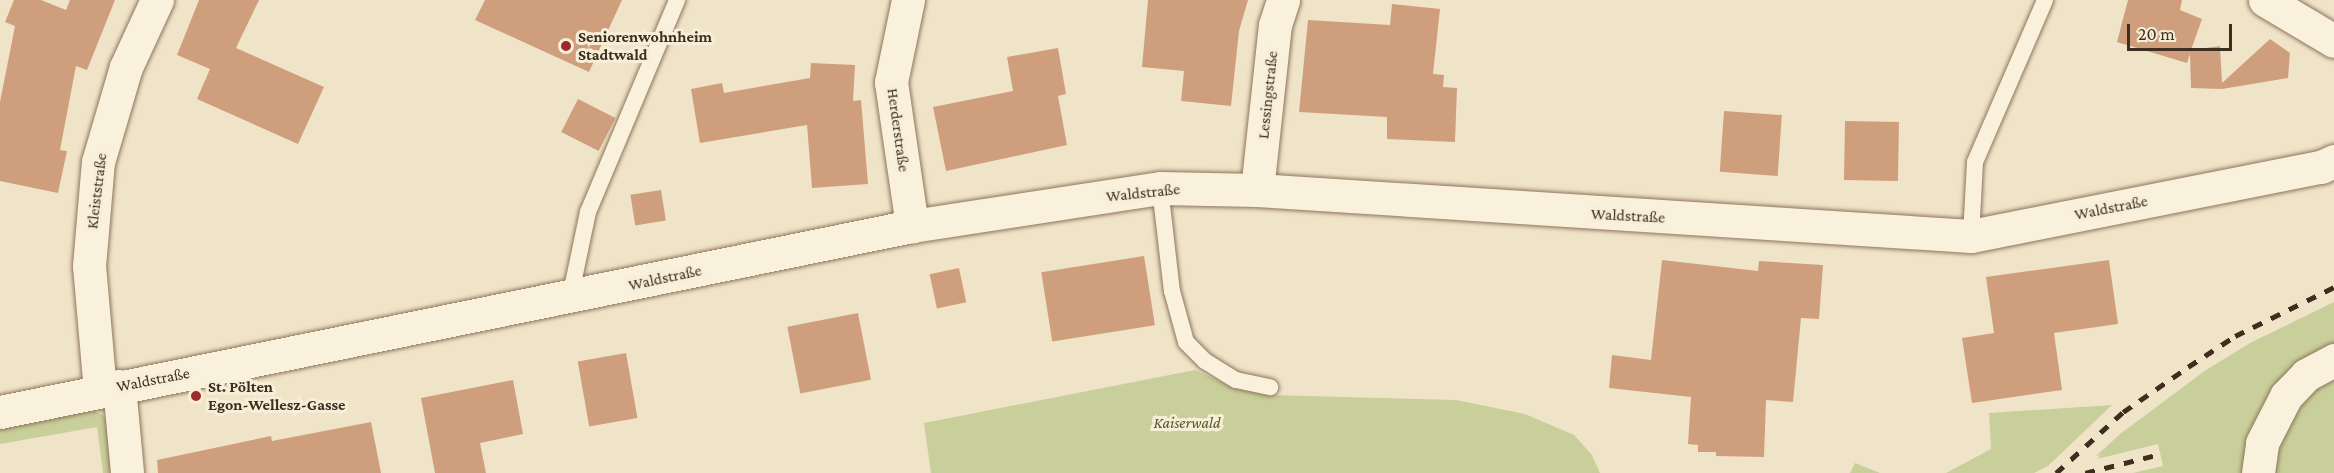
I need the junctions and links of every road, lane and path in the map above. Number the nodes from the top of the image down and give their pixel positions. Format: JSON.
{"nodes":[{"id":1,"x":156,"y":0,"type":"edge"},
{"id":2,"x":677,"y":0,"type":"edge"},
{"id":3,"x":908,"y":0,"type":"edge"},
{"id":4,"x":1283,"y":0,"type":"edge"},
{"id":5,"x":2045,"y":0,"type":"edge"},
{"id":6,"x":2265,"y":0,"type":"edge"},
{"id":7,"x":2334,"y":40,"type":"edge"},
{"id":8,"x":2334,"y":161,"type":"edge"},
{"id":9,"x":1160,"y":188,"type":"junction"},
{"id":10,"x":1257,"y":190,"type":"junction"},
{"id":11,"x":912,"y":226,"type":"junction"},
{"id":12,"x":1971,"y":236,"type":"junction"},
{"id":13,"x":570,"y":298,"type":"junction"},
{"id":14,"x":2334,"y":360,"type":"edge"},
{"id":15,"x":1270,"y":387,"type":"dead end"},
{"id":16,"x":109,"y":389,"type":"junction"},
{"id":17,"x":0,"y":412,"type":"edge"},
{"id":18,"x":127,"y":473,"type":"edge"},
{"id":19,"x":2258,"y":473,"type":"edge"}],
"edges":[{"from":1,"to":16,"type":"street","name":"Kleiststraße"},
{"from":2,"to":13,"type":"lane"},
{"from":3,"to":11,"type":"street","name":"Herderstraße"},
{"from":4,"to":10,"type":"street","name":"Lessingstraße"},
{"from":5,"to":12,"type":"lane"},
{"from":6,"to":7,"type":"street"},
{"from":8,"to":12,"type":"street","name":"Waldstraße"},
{"from":9,"to":10,"type":"street","name":"Waldstraße"},
{"from":9,"to":11,"type":"street","name":"Waldstraße"},
{"from":9,"to":15,"type":"lane"},
{"from":10,"to":12,"type":"street","name":"Waldstraße"},
{"from":11,"to":13,"type":"street","name":"Waldstraße"},
{"from":13,"to":16,"type":"street","name":"Waldstraße"},
{"from":14,"to":19,"type":"street"},
{"from":16,"to":17,"type":"street","name":"Waldstraße"},
{"from":16,"to":18,"type":"street","name":"Kleiststraße"}]}
